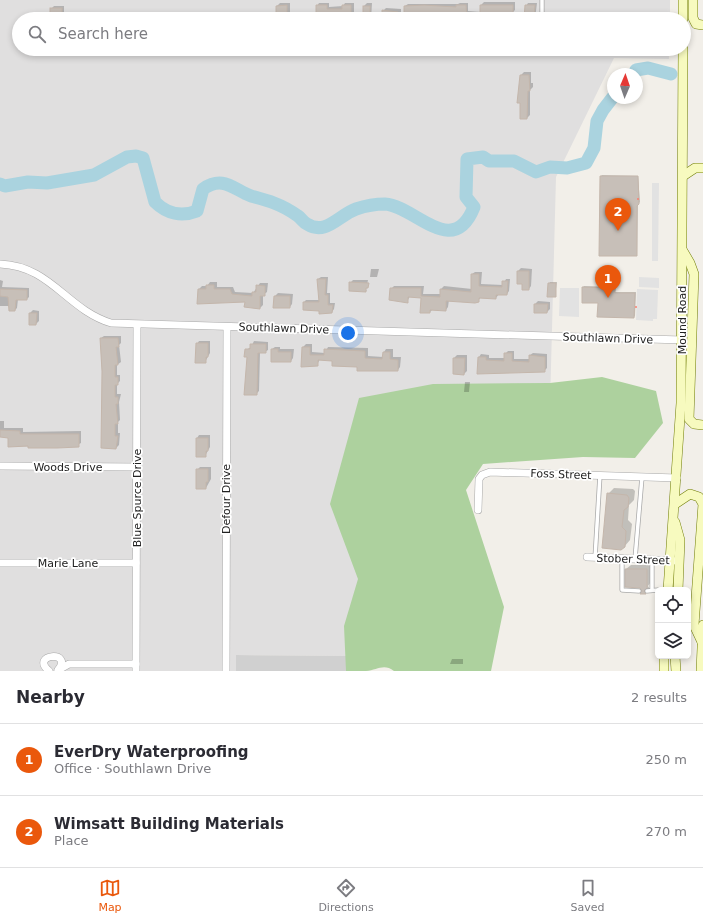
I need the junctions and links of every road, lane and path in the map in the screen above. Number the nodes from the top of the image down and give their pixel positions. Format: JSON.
{"nodes":[{"id":1,"x":542,"y":0,"type":"edge"},
{"id":2,"x":683,"y":0,"type":"edge"},
{"id":3,"x":693,"y":0,"type":"edge"},
{"id":4,"x":542,"y":12,"type":"edge"},
{"id":5,"x":683,"y":12,"type":"edge"},
{"id":6,"x":703,"y":25,"type":"edge"},
{"id":7,"x":683,"y":56,"type":"edge"},
{"id":8,"x":703,"y":168,"type":"edge"},
{"id":9,"x":683,"y":176,"type":"junction"},
{"id":10,"x":683,"y":251,"type":"junction"},
{"id":11,"x":0,"y":264,"type":"edge"},
{"id":12,"x":137,"y":325,"type":"junction"},
{"id":13,"x":227,"y":327,"type":"junction"},
{"id":14,"x":682,"y":340,"type":"junction"},
{"id":15,"x":703,"y":426,"type":"edge"},
{"id":16,"x":0,"y":466,"type":"edge"},
{"id":17,"x":137,"y":467,"type":"junction"},
{"id":18,"x":600,"y":476,"type":"junction"},
{"id":19,"x":642,"y":477,"type":"junction"},
{"id":20,"x":677,"y":478,"type":"junction"},
{"id":21,"x":675,"y":504,"type":"junction"},
{"id":22,"x":478,"y":510,"type":"dead end"},
{"id":23,"x":587,"y":557,"type":"dead end"},
{"id":24,"x":595,"y":558,"type":"junction"},
{"id":25,"x":622,"y":559,"type":"junction"},
{"id":26,"x":635,"y":559,"type":"junction"},
{"id":27,"x":652,"y":560,"type":"junction"},
{"id":28,"x":675,"y":560,"type":"junction"},
{"id":29,"x":0,"y":563,"type":"edge"},
{"id":30,"x":136,"y":563,"type":"junction"},
{"id":31,"x":700,"y":571,"type":"edge"},
{"id":32,"x":669,"y":587,"type":"edge"},
{"id":33,"x":678,"y":587,"type":"edge"},
{"id":34,"x":700,"y":589,"type":"edge"},
{"id":35,"x":652,"y":590,"type":"joint"},
{"id":36,"x":639,"y":591,"type":"dead end"},
{"id":37,"x":647,"y":591,"type":"dead end"},
{"id":38,"x":703,"y":625,"type":"edge"},
{"id":39,"x":702,"y":642,"type":"edge"},
{"id":40,"x":60,"y":659,"type":"junction"},
{"id":41,"x":664,"y":659,"type":"edge"},
{"id":42,"x":675,"y":659,"type":"edge"},
{"id":43,"x":69,"y":664,"type":"junction"},
{"id":44,"x":701,"y":665,"type":"edge"},
{"id":45,"x":136,"y":668,"type":"edge"},
{"id":46,"x":58,"y":670,"type":"edge"},
{"id":47,"x":50,"y":671,"type":"edge"},
{"id":48,"x":226,"y":671,"type":"edge"},
{"id":49,"x":664,"y":671,"type":"edge"},
{"id":50,"x":676,"y":671,"type":"edge"}],
"edges":[{"from":1,"to":4,"type":"lane"},
{"from":2,"to":5,"type":"main road"},
{"from":3,"to":6,"type":"main road"},
{"from":7,"to":9,"type":"main road","name":"Mound Road"},
{"from":8,"to":9,"type":"main road"},
{"from":9,"to":10,"type":"main road","name":"Mound Road"},
{"from":10,"to":14,"type":"main road","name":"Mound Road"},
{"from":10,"to":15,"type":"main road"},
{"from":11,"to":12,"type":"street","name":"Southlawn Drive"},
{"from":12,"to":13,"type":"street","name":"Southlawn Drive"},
{"from":12,"to":17,"type":"street","name":"Blue Spurce Drive"},
{"from":13,"to":14,"type":"street","name":"Southlawn Drive"},
{"from":13,"to":48,"type":"street","name":"Defour Drive"},
{"from":14,"to":20,"type":"main road","name":"Mound Road"},
{"from":16,"to":17,"type":"street","name":"Woods Drive"},
{"from":17,"to":30,"type":"street","name":"Blue Spurce Drive"},
{"from":18,"to":19,"type":"street","name":"Foss Street"},
{"from":18,"to":22,"type":"street","name":"Foss Street"},
{"from":18,"to":24,"type":"lane"},
{"from":19,"to":20,"type":"street","name":"Foss Street"},
{"from":19,"to":26,"type":"lane"},
{"from":20,"to":21,"type":"main road","name":"Mound Road"},
{"from":21,"to":28,"type":"main road","name":"Mound Road"},
{"from":21,"to":31,"type":"main road"},
{"from":23,"to":24,"type":"street","name":"Stober Street"},
{"from":24,"to":25,"type":"street","name":"Stober Street"},
{"from":25,"to":26,"type":"street","name":"Stober Street"},
{"from":25,"to":36,"type":"lane"},
{"from":26,"to":27,"type":"street","name":"Stober Street"},
{"from":27,"to":28,"type":"street","name":"Stober Street"},
{"from":27,"to":35,"type":"lane"},
{"from":28,"to":32,"type":"main road","name":"Mound Road"},
{"from":28,"to":33,"type":"main road"},
{"from":29,"to":30,"type":"street","name":"Marie Lane"},
{"from":30,"to":45,"type":"street","name":"Blue Spurce Drive"},
{"from":31,"to":34,"type":"main road"},
{"from":34,"to":39,"type":"main road"},
{"from":35,"to":37,"type":"lane"},
{"from":38,"to":39,"type":"main road"},
{"from":39,"to":44,"type":"main road"},
{"from":40,"to":43,"type":"street"},
{"from":40,"to":46,"type":"street"},
{"from":40,"to":47,"type":"street"},
{"from":41,"to":49,"type":"main road"},
{"from":42,"to":50,"type":"main road"},
{"from":43,"to":45,"type":"street"},
{"from":43,"to":46,"type":"street"}]}
